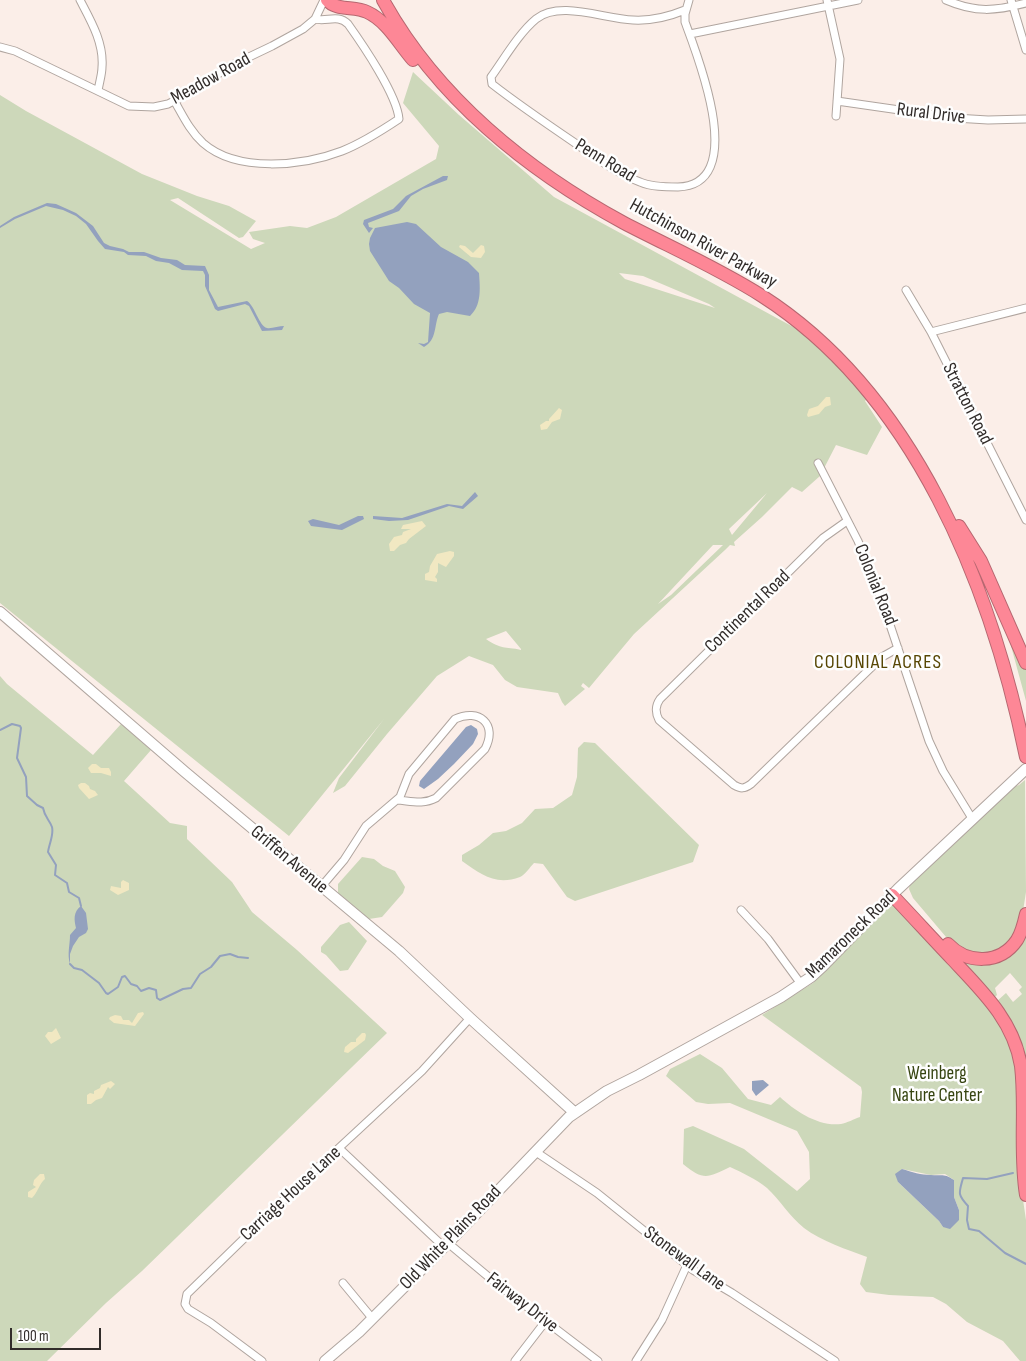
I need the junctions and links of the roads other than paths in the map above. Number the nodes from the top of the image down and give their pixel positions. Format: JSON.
{"nodes":[{"id":1,"x":80,"y":0,"type":"edge"},
{"id":2,"x":325,"y":0,"type":"edge"},
{"id":3,"x":383,"y":0,"type":"edge"},
{"id":4,"x":392,"y":0,"type":"edge"},
{"id":5,"x":564,"y":0,"type":"edge"},
{"id":6,"x":689,"y":0,"type":"edge"},
{"id":7,"x":858,"y":0,"type":"edge"},
{"id":8,"x":946,"y":0,"type":"edge"},
{"id":9,"x":827,"y":3,"type":"edge"},
{"id":10,"x":1012,"y":3,"type":"edge"},
{"id":11,"x":1026,"y":3,"type":"edge"},
{"id":12,"x":565,"y":10,"type":"junction"},
{"id":13,"x":686,"y":10,"type":"junction"},
{"id":14,"x":316,"y":19,"type":"junction"},
{"id":15,"x":690,"y":34,"type":"junction"},
{"id":16,"x":0,"y":48,"type":"edge"},
{"id":17,"x":1026,"y":50,"type":"edge"},
{"id":18,"x":98,"y":91,"type":"junction"},
{"id":19,"x":837,"y":101,"type":"junction"},
{"id":20,"x":175,"y":102,"type":"junction"},
{"id":21,"x":836,"y":116,"type":"dead end"},
{"id":22,"x":1026,"y":119,"type":"edge"},
{"id":23,"x":530,"y":163,"type":"junction"},
{"id":24,"x":906,"y":290,"type":"dead end"},
{"id":25,"x":1026,"y":308,"type":"edge"},
{"id":26,"x":931,"y":332,"type":"junction"},
{"id":27,"x":818,"y":462,"type":"dead end"},
{"id":28,"x":1026,"y":520,"type":"edge"},
{"id":29,"x":848,"y":521,"type":"junction"},
{"id":30,"x":959,"y":526,"type":"junction"},
{"id":31,"x":0,"y":612,"type":"edge"},
{"id":32,"x":898,"y":648,"type":"junction"},
{"id":33,"x":1026,"y":663,"type":"edge"},
{"id":34,"x":1026,"y":722,"type":"edge"},
{"id":35,"x":1026,"y":757,"type":"edge"},
{"id":36,"x":1026,"y":769,"type":"edge"},
{"id":37,"x":397,"y":800,"type":"junction"},
{"id":38,"x":973,"y":820,"type":"junction"},
{"id":39,"x":321,"y":887,"type":"junction"},
{"id":40,"x":895,"y":892,"type":"junction"},
{"id":41,"x":741,"y":910,"type":"dead end"},
{"id":42,"x":1026,"y":914,"type":"edge"},
{"id":43,"x":801,"y":984,"type":"junction"},
{"id":44,"x":470,"y":1018,"type":"junction"},
{"id":45,"x":575,"y":1113,"type":"junction"},
{"id":46,"x":339,"y":1148,"type":"junction"},
{"id":47,"x":536,"y":1152,"type":"junction"},
{"id":48,"x":1026,"y":1195,"type":"edge"},
{"id":49,"x":444,"y":1244,"type":"junction"},
{"id":50,"x":687,"y":1265,"type":"junction"},
{"id":51,"x":343,"y":1283,"type":"dead end"},
{"id":52,"x":372,"y":1318,"type":"junction"},
{"id":53,"x":545,"y":1322,"type":"junction"},
{"id":54,"x":262,"y":1361,"type":"edge"},
{"id":55,"x":325,"y":1361,"type":"edge"},
{"id":56,"x":515,"y":1361,"type":"edge"},
{"id":57,"x":598,"y":1361,"type":"edge"},
{"id":58,"x":636,"y":1361,"type":"edge"},
{"id":59,"x":835,"y":1361,"type":"edge"}],
"edges":[{"from":1,"to":18,"type":"street"},
{"from":2,"to":14,"type":"street"},
{"from":2,"to":23,"type":"highway"},
{"from":3,"to":23,"type":"highway","name":"Hutchinson River Parkway"},
{"from":4,"to":30,"type":"highway","name":"Hutchinson River Parkway"},
{"from":5,"to":12,"type":"street"},
{"from":6,"to":13,"type":"street"},
{"from":7,"to":9,"type":"street"},
{"from":8,"to":10,"type":"street"},
{"from":9,"to":15,"type":"street"},
{"from":9,"to":19,"type":"street"},
{"from":10,"to":11,"type":"street"},
{"from":10,"to":17,"type":"street"},
{"from":12,"to":13,"type":"street"},
{"from":12,"to":15,"type":"street","name":"Penn Road"},
{"from":13,"to":15,"type":"street","name":"Penn Road"},
{"from":14,"to":20,"type":"street","name":"Meadow Road"},
{"from":14,"to":20,"type":"street"},
{"from":16,"to":18,"type":"street","name":"Meadow Road"},
{"from":18,"to":20,"type":"street","name":"Meadow Road"},
{"from":19,"to":21,"type":"street"},
{"from":19,"to":22,"type":"street","name":"Rural Drive"},
{"from":23,"to":35,"type":"highway","name":"Hutchinson River Parkway"},
{"from":24,"to":26,"type":"street","name":"Stratton Road"},
{"from":25,"to":26,"type":"street"},
{"from":26,"to":28,"type":"street","name":"Stratton Road"},
{"from":27,"to":29,"type":"street","name":"Colonial Road"},
{"from":29,"to":32,"type":"street","name":"Colonial Road"},
{"from":29,"to":32,"type":"street","name":"Continental Road"},
{"from":30,"to":33,"type":"highway"},
{"from":30,"to":34,"type":"highway","name":"Hutchinson River Parkway"},
{"from":31,"to":39,"type":"street","name":"Griffen Avenue"},
{"from":32,"to":38,"type":"street","name":"Colonial Road"},
{"from":36,"to":38,"type":"street","name":"Mamaroneck Road"},
{"from":37,"to":37,"type":"street"},
{"from":37,"to":39,"type":"street"},
{"from":38,"to":40,"type":"street","name":"Mamaroneck Road"},
{"from":39,"to":44,"type":"street","name":"Griffen Avenue"},
{"from":40,"to":42,"type":"highway"},
{"from":40,"to":43,"type":"street","name":"Mamaroneck Road"},
{"from":40,"to":48,"type":"highway"},
{"from":41,"to":43,"type":"street"},
{"from":43,"to":45,"type":"street","name":"Mamaroneck Road"},
{"from":44,"to":45,"type":"street","name":"Griffen Avenue"},
{"from":44,"to":46,"type":"street","name":"Carriage House Lane"},
{"from":45,"to":47,"type":"street","name":"Old White Plains Road"},
{"from":46,"to":49,"type":"street","name":"Fairway Drive"},
{"from":46,"to":54,"type":"street","name":"Carriage House Lane"},
{"from":47,"to":49,"type":"street","name":"Old White Plains Road"},
{"from":47,"to":50,"type":"street","name":"Stonewall Lane"},
{"from":49,"to":52,"type":"street","name":"Old White Plains Road"},
{"from":49,"to":53,"type":"street","name":"Fairway Drive"},
{"from":50,"to":58,"type":"street"},
{"from":50,"to":59,"type":"street","name":"Stonewall Lane"},
{"from":51,"to":52,"type":"street"},
{"from":52,"to":55,"type":"street","name":"Old White Plains Road"},
{"from":53,"to":56,"type":"street"},
{"from":53,"to":57,"type":"street","name":"Fairway Drive"}]}
